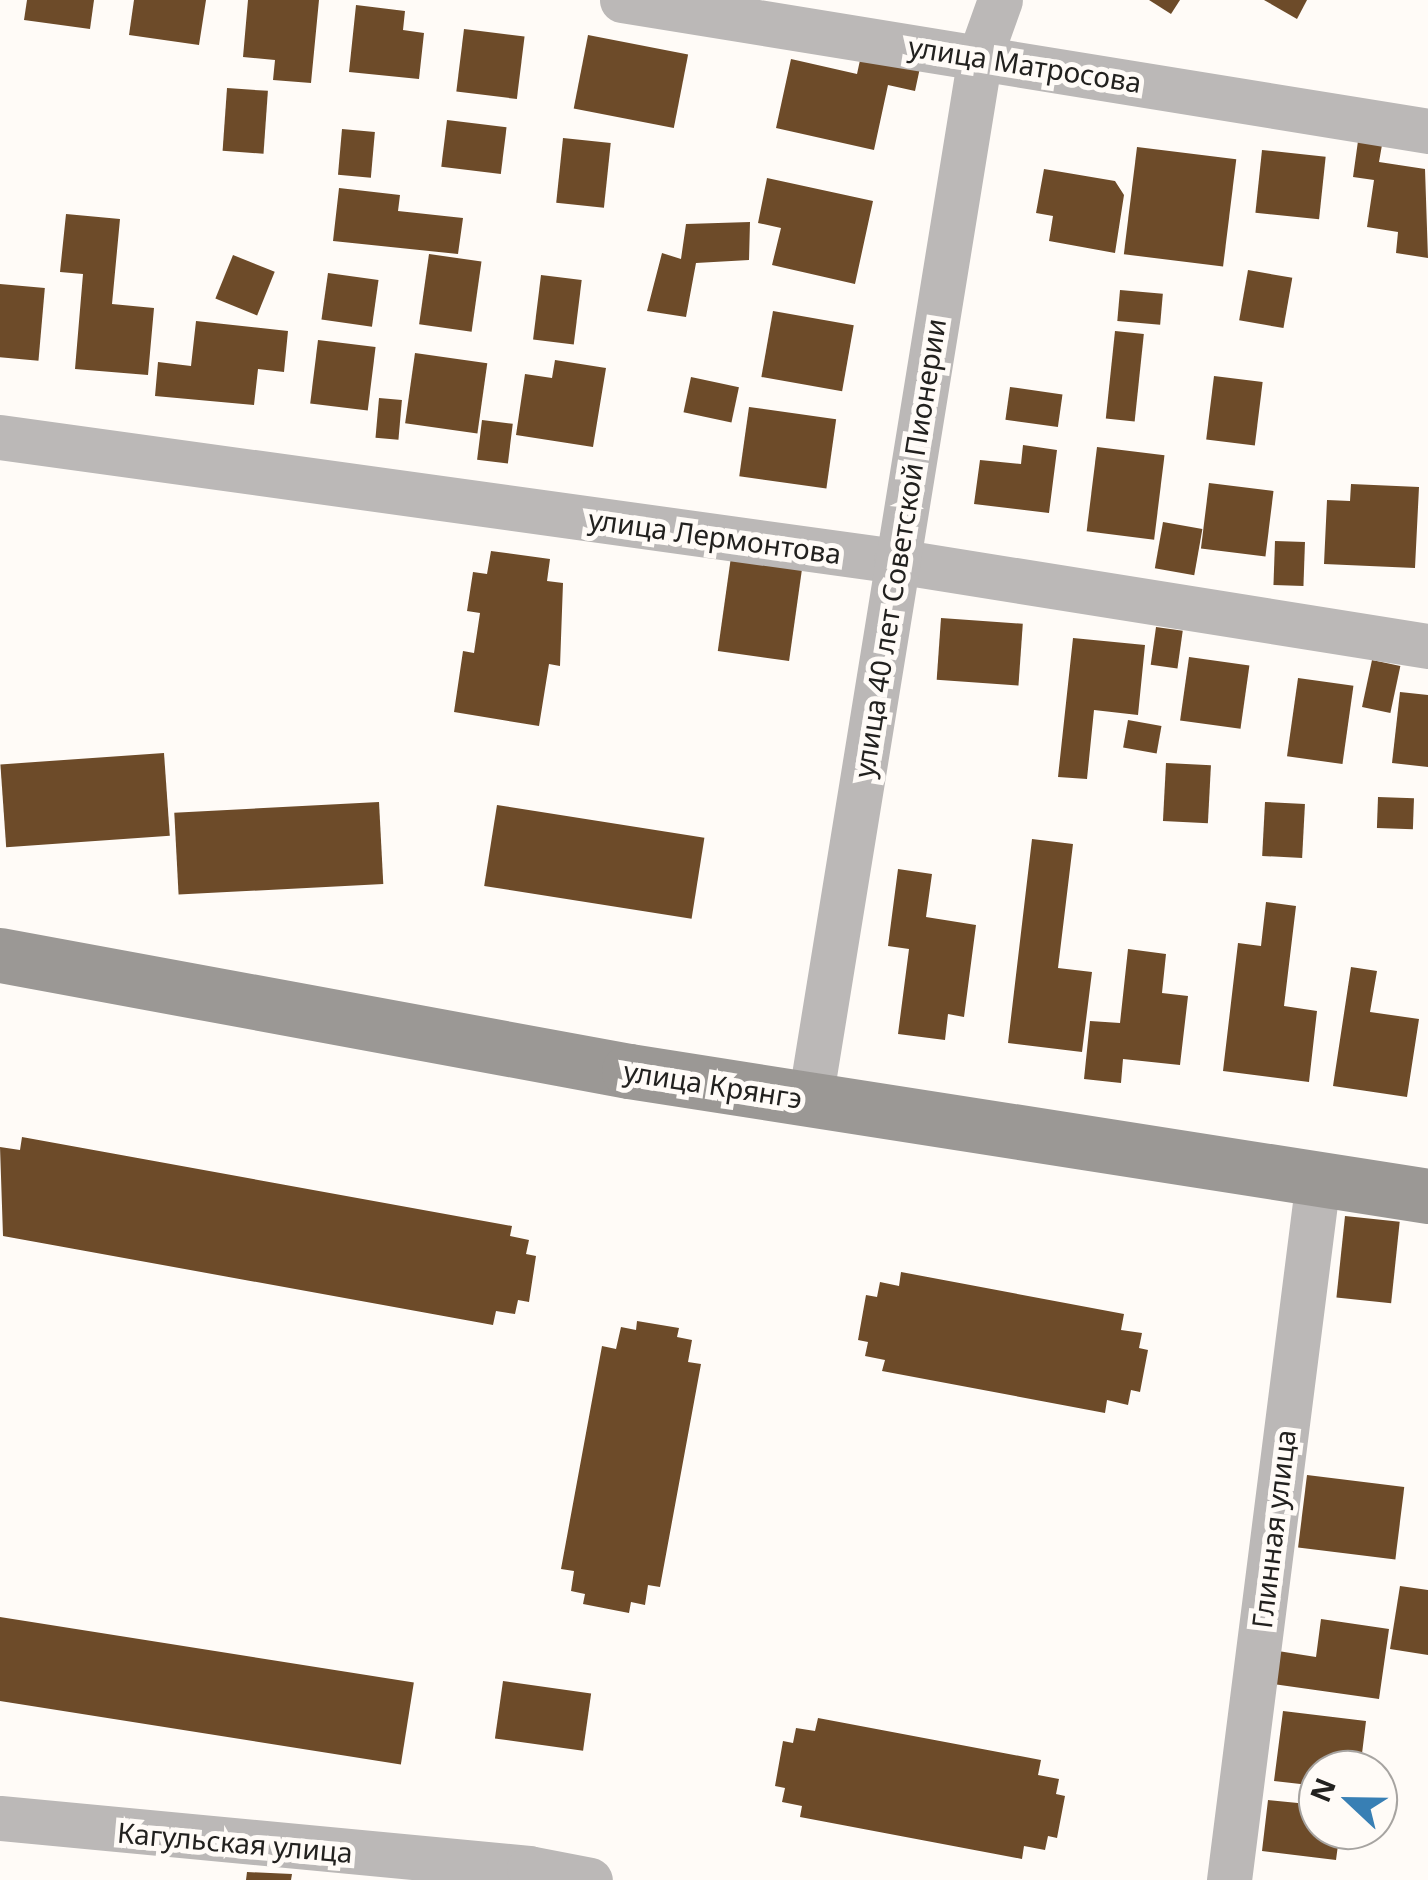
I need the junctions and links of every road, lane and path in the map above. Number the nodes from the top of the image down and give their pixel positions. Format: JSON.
{"nodes":[{"id":1,"x":622,"y":0,"type":"edge"},
{"id":2,"x":1000,"y":0,"type":"edge"},
{"id":3,"x":980,"y":56,"type":"junction"},
{"id":4,"x":1428,"y":130,"type":"edge"},
{"id":5,"x":0,"y":437,"type":"edge"},
{"id":6,"x":896,"y":561,"type":"junction"},
{"id":7,"x":1428,"y":646,"type":"edge"},
{"id":8,"x":0,"y":956,"type":"edge"},
{"id":9,"x":810,"y":1100,"type":"junction"},
{"id":10,"x":1318,"y":1179,"type":"junction"},
{"id":11,"x":1428,"y":1196,"type":"edge"},
{"id":12,"x":0,"y":1818,"type":"edge"},
{"id":13,"x":590,"y":1880,"type":"edge"},
{"id":14,"x":1229,"y":1880,"type":"edge"}],
"edges":[{"from":1,"to":3,"type":"street","name":"улица Матросова"},
{"from":2,"to":3,"type":"street","name":"улица 40 лет Советской Пионерии"},
{"from":3,"to":4,"type":"street","name":"улица Матросова"},
{"from":3,"to":6,"type":"street","name":"улица 40 лет Советской Пионерии"},
{"from":5,"to":6,"type":"street","name":"улица Лермонтова"},
{"from":6,"to":7,"type":"street","name":"улица Лермонтова"},
{"from":6,"to":9,"type":"street","name":"улица 40 лет Советской Пионерии"},
{"from":8,"to":9,"type":"street","name":"улица Крянгэ"},
{"from":9,"to":10,"type":"street","name":"улица Крянгэ"},
{"from":10,"to":11,"type":"street","name":"улица Крянгэ"},
{"from":10,"to":14,"type":"street","name":"Глинная улица"},
{"from":12,"to":13,"type":"street","name":"Кагульская улица"}]}
